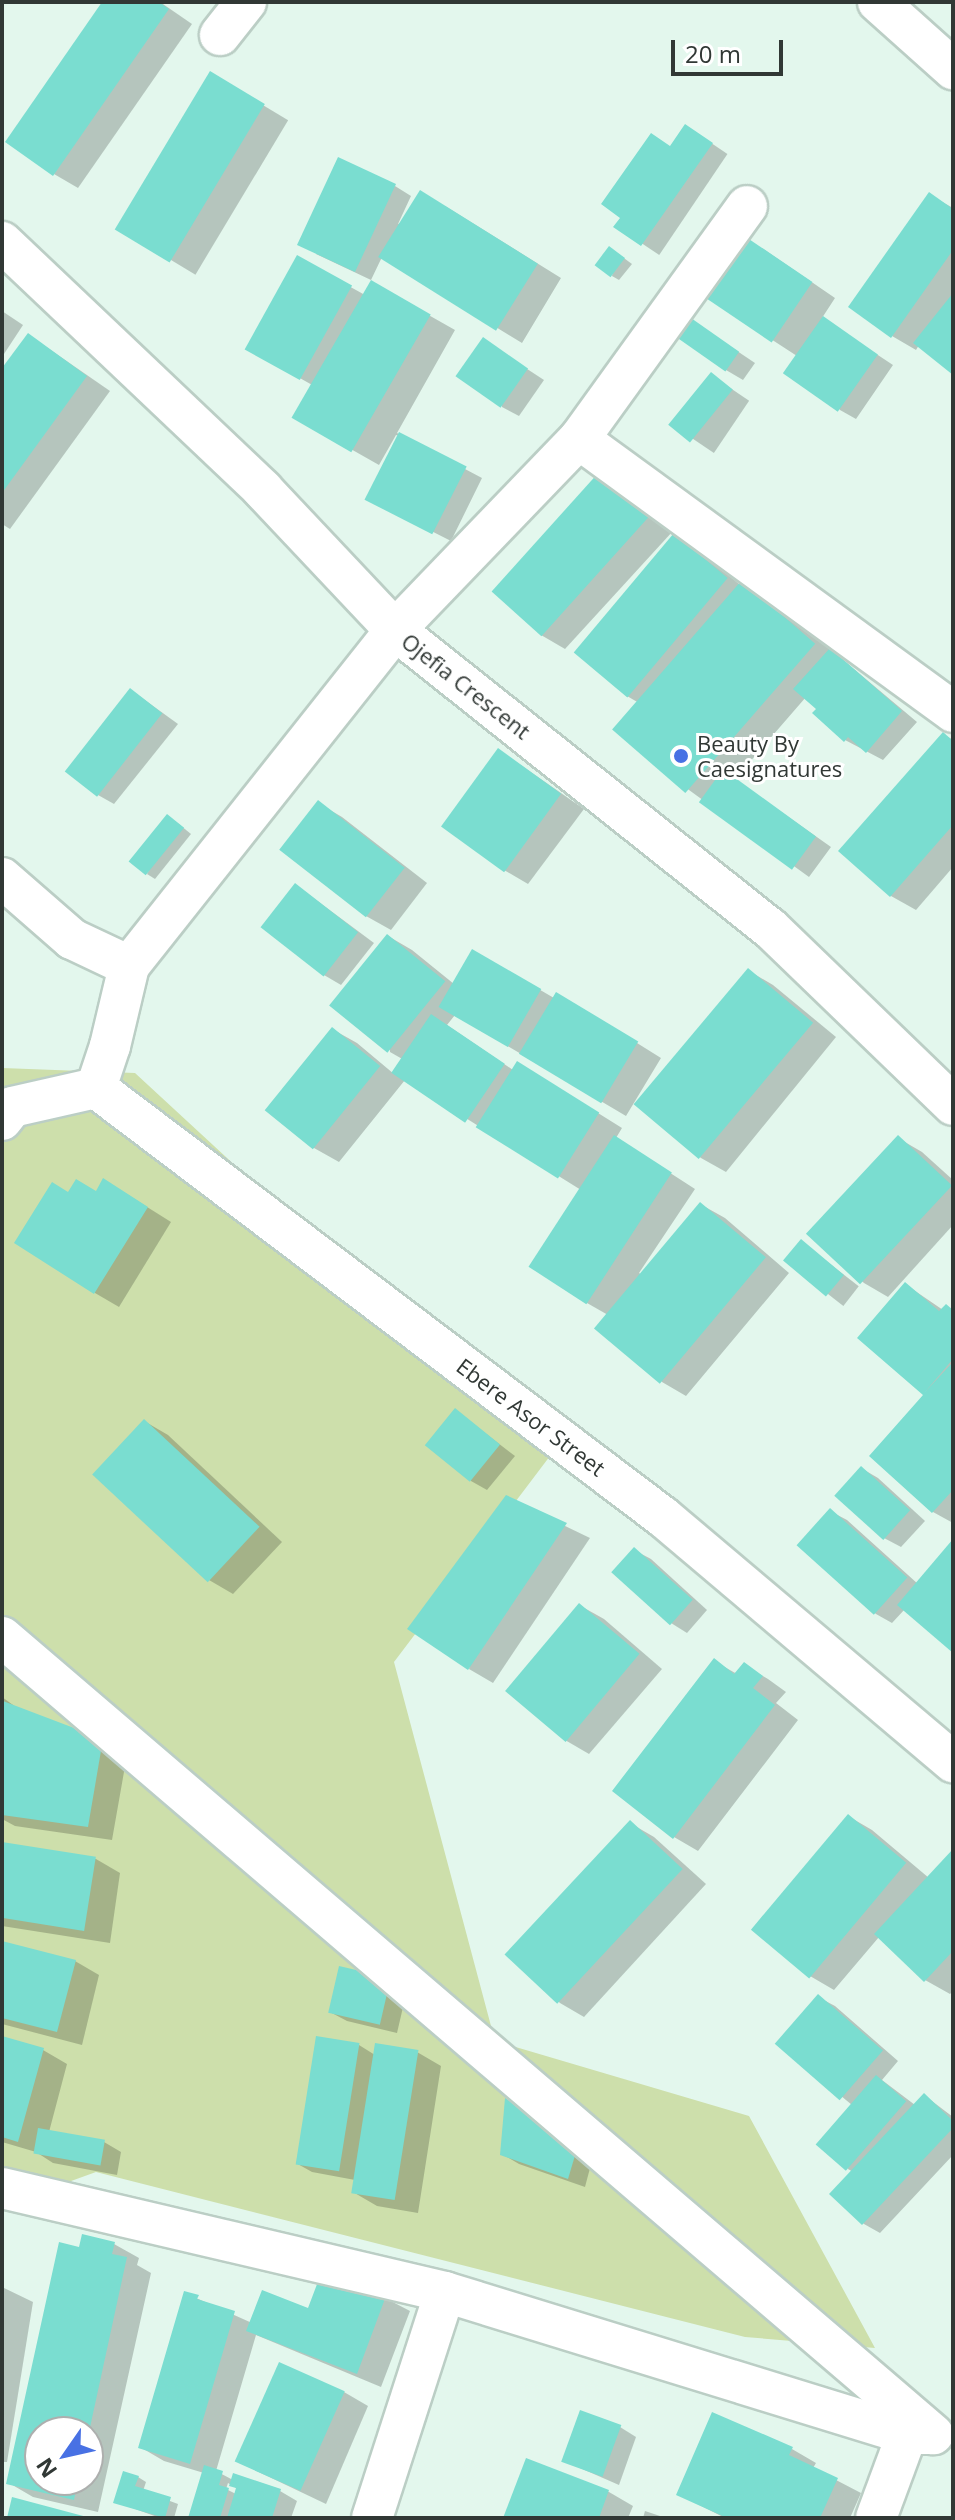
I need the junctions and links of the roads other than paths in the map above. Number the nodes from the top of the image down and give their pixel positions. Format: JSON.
{"nodes":[{"id":1,"x":246,"y":2,"type":"edge"},
{"id":2,"x":878,"y":2,"type":"edge"},
{"id":3,"x":220,"y":35,"type":"dead end"},
{"id":4,"x":953,"y":69,"type":"edge"},
{"id":5,"x":747,"y":206,"type":"dead end"},
{"id":6,"x":2,"y":242,"type":"edge"},
{"id":7,"x":579,"y":439,"type":"junction"},
{"id":8,"x":395,"y":630,"type":"junction"},
{"id":9,"x":953,"y":712,"type":"edge"},
{"id":10,"x":2,"y":878,"type":"edge"},
{"id":11,"x":129,"y":966,"type":"junction"},
{"id":12,"x":96,"y":1088,"type":"junction"},
{"id":13,"x":953,"y":1105,"type":"edge"},
{"id":14,"x":2,"y":1120,"type":"edge"},
{"id":15,"x":2,"y":1637,"type":"edge"},
{"id":16,"x":953,"y":1762,"type":"edge"},
{"id":17,"x":2,"y":2188,"type":"edge"},
{"id":18,"x":445,"y":2292,"type":"junction"},
{"id":19,"x":931,"y":2440,"type":"edge"},
{"id":20,"x":372,"y":2518,"type":"edge"},
{"id":21,"x":876,"y":2518,"type":"edge"}],
"edges":[{"from":1,"to":3,"type":"street"},
{"from":2,"to":4,"type":"street"},
{"from":5,"to":7,"type":"street"},
{"from":6,"to":8,"type":"street","name":"Ojefia Crescent"},
{"from":7,"to":8,"type":"street"},
{"from":7,"to":9,"type":"street"},
{"from":8,"to":11,"type":"street"},
{"from":8,"to":13,"type":"street","name":"Ojefia Crescent"},
{"from":10,"to":11,"type":"street"},
{"from":11,"to":12,"type":"street"},
{"from":12,"to":14,"type":"street"},
{"from":12,"to":16,"type":"street","name":"Ebere Asor Street"},
{"from":15,"to":19,"type":"street"},
{"from":17,"to":18,"type":"street"},
{"from":18,"to":19,"type":"street"},
{"from":18,"to":20,"type":"street"},
{"from":19,"to":21,"type":"street"}]}
